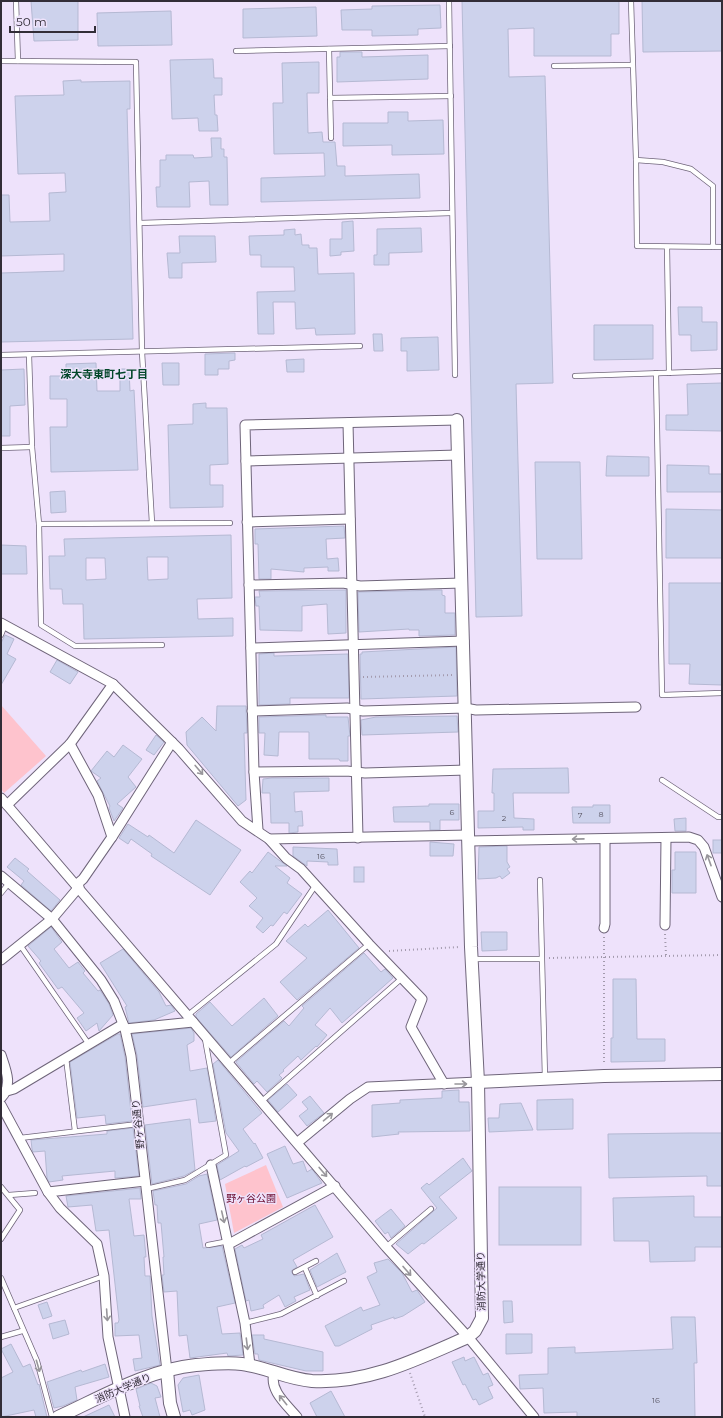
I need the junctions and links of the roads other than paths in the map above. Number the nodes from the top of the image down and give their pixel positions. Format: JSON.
{"nodes":[{"id":1,"x":16,"y":1,"type":"edge"},
{"id":2,"x":448,"y":1,"type":"edge"},
{"id":3,"x":631,"y":1,"type":"edge"},
{"id":4,"x":450,"y":46,"type":"junction"},
{"id":5,"x":329,"y":49,"type":"junction"},
{"id":6,"x":236,"y":51,"type":"dead end"},
{"id":7,"x":1,"y":61,"type":"edge"},
{"id":8,"x":18,"y":61,"type":"junction"},
{"id":9,"x":632,"y":65,"type":"junction"},
{"id":10,"x":554,"y":66,"type":"dead end"},
{"id":11,"x":451,"y":96,"type":"junction"},
{"id":12,"x":330,"y":98,"type":"junction"},
{"id":13,"x":331,"y":138,"type":"dead end"},
{"id":14,"x":636,"y":160,"type":"junction"},
{"id":15,"x":451,"y":213,"type":"junction"},
{"id":16,"x":140,"y":223,"type":"junction"},
{"id":17,"x":722,"y":246,"type":"edge"},
{"id":18,"x":667,"y":247,"type":"junction"},
{"id":19,"x":713,"y":247,"type":"junction"},
{"id":20,"x":360,"y":346,"type":"dead end"},
{"id":21,"x":142,"y":352,"type":"junction"},
{"id":22,"x":1,"y":355,"type":"edge"},
{"id":23,"x":29,"y":355,"type":"junction"},
{"id":24,"x":722,"y":371,"type":"edge"},
{"id":25,"x":656,"y":373,"type":"junction"},
{"id":26,"x":669,"y":373,"type":"junction"},
{"id":27,"x":455,"y":375,"type":"dead end"},
{"id":28,"x":576,"y":376,"type":"dead end"},
{"id":29,"x":457,"y":420,"type":"joint"},
{"id":30,"x":348,"y":423,"type":"junction"},
{"id":31,"x":32,"y":447,"type":"junction"},
{"id":32,"x":1,"y":448,"type":"edge"},
{"id":33,"x":458,"y":455,"type":"junction"},
{"id":34,"x":348,"y":458,"type":"junction"},
{"id":35,"x":246,"y":461,"type":"junction"},
{"id":36,"x":350,"y":519,"type":"junction"},
{"id":37,"x":247,"y":522,"type":"junction"},
{"id":38,"x":152,"y":523,"type":"junction"},
{"id":39,"x":230,"y":523,"type":"dead end"},
{"id":40,"x":39,"y":524,"type":"junction"},
{"id":41,"x":462,"y":583,"type":"junction"},
{"id":42,"x":249,"y":585,"type":"junction"},
{"id":43,"x":352,"y":585,"type":"junction"},
{"id":44,"x":3,"y":624,"type":"edge"},
{"id":45,"x":1,"y":634,"type":"edge"},
{"id":46,"x":464,"y":641,"type":"junction"},
{"id":47,"x":162,"y":645,"type":"dead end"},
{"id":48,"x":353,"y":645,"type":"junction"},
{"id":49,"x":251,"y":648,"type":"junction"},
{"id":50,"x":113,"y":684,"type":"junction"},
{"id":51,"x":722,"y":693,"type":"edge"},
{"id":52,"x":636,"y":707,"type":"dead end"},
{"id":53,"x":466,"y":708,"type":"junction"},
{"id":54,"x":355,"y":710,"type":"junction"},
{"id":55,"x":252,"y":711,"type":"junction"},
{"id":56,"x":172,"y":742,"type":"junction"},
{"id":57,"x":70,"y":744,"type":"junction"},
{"id":58,"x":467,"y":770,"type":"junction"},
{"id":59,"x":254,"y":772,"type":"junction"},
{"id":60,"x":356,"y":772,"type":"junction"},
{"id":61,"x":662,"y":780,"type":"dead end"},
{"id":62,"x":4,"y":802,"type":"edge"},
{"id":63,"x":722,"y":817,"type":"edge"},
{"id":64,"x":258,"y":830,"type":"junction"},
{"id":65,"x":112,"y":837,"type":"junction"},
{"id":66,"x":358,"y":838,"type":"junction"},
{"id":67,"x":469,"y":838,"type":"junction"},
{"id":68,"x":666,"y":838,"type":"junction"},
{"id":69,"x":269,"y":839,"type":"junction"},
{"id":70,"x":605,"y":839,"type":"junction"},
{"id":71,"x":1,"y":876,"type":"edge"},
{"id":72,"x":540,"y":880,"type":"dead end"},
{"id":73,"x":9,"y":883,"type":"junction"},
{"id":74,"x":78,"y":886,"type":"junction"},
{"id":75,"x":315,"y":886,"type":"junction"},
{"id":76,"x":1,"y":893,"type":"edge"},
{"id":77,"x":722,"y":897,"type":"edge"},
{"id":78,"x":52,"y":920,"type":"junction"},
{"id":79,"x":665,"y":925,"type":"road end"},
{"id":80,"x":604,"y":928,"type":"road end"},
{"id":81,"x":369,"y":944,"type":"junction"},
{"id":82,"x":20,"y":945,"type":"junction"},
{"id":83,"x":541,"y":958,"type":"junction"},
{"id":84,"x":472,"y":959,"type":"junction"},
{"id":85,"x":1,"y":960,"type":"edge"},
{"id":86,"x":401,"y":979,"type":"junction"},
{"id":87,"x":191,"y":1018,"type":"junction"},
{"id":88,"x":124,"y":1026,"type":"junction"},
{"id":89,"x":204,"y":1033,"type":"junction"},
{"id":90,"x":88,"y":1043,"type":"junction"},
{"id":91,"x":1,"y":1055,"type":"edge"},
{"id":92,"x":66,"y":1058,"type":"junction"},
{"id":93,"x":229,"y":1063,"type":"junction"},
{"id":94,"x":722,"y":1074,"type":"edge"},
{"id":95,"x":545,"y":1079,"type":"junction"},
{"id":96,"x":478,"y":1082,"type":"junction"},
{"id":97,"x":444,"y":1084,"type":"junction"},
{"id":98,"x":4,"y":1094,"type":"edge"},
{"id":99,"x":262,"y":1101,"type":"junction"},
{"id":100,"x":1,"y":1105,"type":"edge"},
{"id":101,"x":138,"y":1124,"type":"junction"},
{"id":102,"x":75,"y":1131,"type":"junction"},
{"id":103,"x":20,"y":1138,"type":"junction"},
{"id":104,"x":298,"y":1142,"type":"junction"},
{"id":105,"x":212,"y":1165,"type":"junction"},
{"id":106,"x":145,"y":1185,"type":"junction"},
{"id":107,"x":335,"y":1186,"type":"junction"},
{"id":108,"x":1,"y":1188,"type":"edge"},
{"id":109,"x":48,"y":1192,"type":"junction"},
{"id":110,"x":35,"y":1193,"type":"dead end"},
{"id":111,"x":8,"y":1196,"type":"junction"},
{"id":112,"x":430,"y":1209,"type":"dead end"},
{"id":113,"x":1,"y":1239,"type":"edge"},
{"id":114,"x":229,"y":1243,"type":"junction"},
{"id":115,"x":208,"y":1245,"type":"dead end"},
{"id":116,"x":386,"y":1247,"type":"junction"},
{"id":117,"x":316,"y":1261,"type":"dead end"},
{"id":118,"x":305,"y":1268,"type":"junction"},
{"id":119,"x":294,"y":1272,"type":"dead end"},
{"id":120,"x":104,"y":1276,"type":"junction"},
{"id":121,"x":1,"y":1278,"type":"edge"},
{"id":122,"x":344,"y":1281,"type":"dead end"},
{"id":123,"x":317,"y":1296,"type":"junction"},
{"id":124,"x":14,"y":1308,"type":"junction"},
{"id":125,"x":245,"y":1323,"type":"junction"},
{"id":126,"x":22,"y":1331,"type":"junction"},
{"id":127,"x":1,"y":1337,"type":"edge"},
{"id":128,"x":468,"y":1337,"type":"junction"},
{"id":129,"x":250,"y":1365,"type":"junction"},
{"id":130,"x":167,"y":1371,"type":"junction"},
{"id":131,"x":272,"y":1377,"type":"junction"},
{"id":132,"x":120,"y":1388,"type":"junction"},
{"id":133,"x":66,"y":1415,"type":"edge"},
{"id":134,"x":52,"y":1417,"type":"edge"},
{"id":135,"x":125,"y":1417,"type":"edge"},
{"id":136,"x":174,"y":1417,"type":"edge"},
{"id":137,"x":297,"y":1417,"type":"edge"},
{"id":138,"x":534,"y":1417,"type":"edge"}],
"edges":[{"from":1,"to":8,"type":"lane"},
{"from":2,"to":4,"type":"lane"},
{"from":3,"to":9,"type":"lane"},
{"from":4,"to":5,"type":"lane"},
{"from":4,"to":11,"type":"lane"},
{"from":5,"to":6,"type":"lane"},
{"from":5,"to":12,"type":"lane"},
{"from":7,"to":8,"type":"lane"},
{"from":8,"to":16,"type":"lane"},
{"from":9,"to":10,"type":"lane"},
{"from":9,"to":14,"type":"lane"},
{"from":11,"to":12,"type":"lane"},
{"from":11,"to":15,"type":"lane"},
{"from":12,"to":13,"type":"lane"},
{"from":14,"to":18,"type":"lane"},
{"from":14,"to":19,"type":"lane"},
{"from":15,"to":16,"type":"lane"},
{"from":15,"to":27,"type":"lane"},
{"from":16,"to":21,"type":"lane"},
{"from":17,"to":19,"type":"lane"},
{"from":18,"to":19,"type":"lane"},
{"from":18,"to":26,"type":"lane"},
{"from":20,"to":21,"type":"lane"},
{"from":21,"to":23,"type":"lane"},
{"from":21,"to":38,"type":"lane"},
{"from":22,"to":23,"type":"lane"},
{"from":23,"to":31,"type":"lane"},
{"from":24,"to":26,"type":"lane"},
{"from":25,"to":26,"type":"lane"},
{"from":25,"to":28,"type":"lane"},
{"from":25,"to":51,"type":"lane"},
{"from":29,"to":30,"type":"street"},
{"from":29,"to":33,"type":"street","name":"消防大学通り"},
{"from":30,"to":34,"type":"street"},
{"from":30,"to":35,"type":"street"},
{"from":31,"to":32,"type":"lane"},
{"from":31,"to":40,"type":"lane"},
{"from":33,"to":34,"type":"street"},
{"from":33,"to":41,"type":"street","name":"消防大学通り"},
{"from":34,"to":35,"type":"street"},
{"from":34,"to":36,"type":"street"},
{"from":35,"to":37,"type":"street"},
{"from":36,"to":37,"type":"street"},
{"from":36,"to":43,"type":"street"},
{"from":37,"to":42,"type":"street"},
{"from":38,"to":39,"type":"lane"},
{"from":38,"to":40,"type":"lane"},
{"from":40,"to":47,"type":"lane"},
{"from":41,"to":43,"type":"street"},
{"from":41,"to":46,"type":"street","name":"消防大学通り"},
{"from":42,"to":43,"type":"street"},
{"from":42,"to":49,"type":"street"},
{"from":43,"to":48,"type":"street"},
{"from":44,"to":45,"type":"lane"},
{"from":44,"to":50,"type":"street"},
{"from":46,"to":48,"type":"street"},
{"from":46,"to":53,"type":"street","name":"消防大学通り"},
{"from":48,"to":49,"type":"street"},
{"from":48,"to":54,"type":"street"},
{"from":49,"to":55,"type":"street"},
{"from":50,"to":56,"type":"street"},
{"from":50,"to":57,"type":"street"},
{"from":52,"to":53,"type":"street"},
{"from":53,"to":54,"type":"street"},
{"from":53,"to":58,"type":"street","name":"消防大学通り"},
{"from":54,"to":55,"type":"street"},
{"from":54,"to":60,"type":"street"},
{"from":55,"to":59,"type":"street"},
{"from":56,"to":64,"type":"street","one_way":true},
{"from":56,"to":65,"type":"street"},
{"from":57,"to":62,"type":"street"},
{"from":57,"to":65,"type":"street"},
{"from":58,"to":60,"type":"street"},
{"from":58,"to":67,"type":"street","name":"消防大学通り"},
{"from":59,"to":60,"type":"street"},
{"from":59,"to":64,"type":"street"},
{"from":60,"to":66,"type":"street"},
{"from":61,"to":63,"type":"lane"},
{"from":62,"to":74,"type":"street"},
{"from":64,"to":69,"type":"street"},
{"from":65,"to":74,"type":"street"},
{"from":66,"to":67,"type":"street"},
{"from":66,"to":69,"type":"street"},
{"from":70,"to":67,"type":"street","one_way":true},
{"from":67,"to":84,"type":"street","name":"消防大学通り"},
{"from":68,"to":70,"type":"street"},
{"from":77,"to":68,"type":"street","one_way":true},
{"from":68,"to":79,"type":"street"},
{"from":69,"to":75,"type":"street"},
{"from":70,"to":80,"type":"street"},
{"from":71,"to":73,"type":"street","name":"野ヶ谷通り"},
{"from":72,"to":83,"type":"lane"},
{"from":73,"to":76,"type":"lane"},
{"from":73,"to":78,"type":"street","name":"野ヶ谷通り"},
{"from":74,"to":78,"type":"street"},
{"from":74,"to":87,"type":"street"},
{"from":75,"to":81,"type":"street"},
{"from":75,"to":87,"type":"lane"},
{"from":78,"to":82,"type":"street"},
{"from":78,"to":88,"type":"street","name":"野ヶ谷通り"},
{"from":81,"to":86,"type":"street"},
{"from":81,"to":93,"type":"lane"},
{"from":82,"to":85,"type":"street"},
{"from":82,"to":90,"type":"lane"},
{"from":83,"to":84,"type":"lane"},
{"from":83,"to":95,"type":"lane"},
{"from":84,"to":96,"type":"street","name":"消防大学通り"},
{"from":86,"to":97,"type":"street"},
{"from":86,"to":99,"type":"lane"},
{"from":87,"to":88,"type":"street"},
{"from":87,"to":89,"type":"street"},
{"from":88,"to":90,"type":"street"},
{"from":88,"to":101,"type":"street","name":"野ヶ谷通り"},
{"from":89,"to":93,"type":"street"},
{"from":89,"to":105,"type":"lane"},
{"from":90,"to":92,"type":"street"},
{"from":91,"to":98,"type":"street"},
{"from":92,"to":98,"type":"street"},
{"from":92,"to":102,"type":"lane"},
{"from":93,"to":99,"type":"street"},
{"from":94,"to":95,"type":"street"},
{"from":95,"to":96,"type":"street"},
{"from":97,"to":96,"type":"street","one_way":true},
{"from":96,"to":128,"type":"street","name":"消防大学通り"},
{"from":104,"to":97,"type":"street","one_way":true},
{"from":99,"to":104,"type":"street"},
{"from":100,"to":103,"type":"street"},
{"from":101,"to":102,"type":"lane"},
{"from":101,"to":106,"type":"street","name":"野ヶ谷通り"},
{"from":102,"to":103,"type":"lane"},
{"from":103,"to":109,"type":"street"},
{"from":104,"to":107,"type":"street","one_way":true},
{"from":105,"to":106,"type":"lane"},
{"from":105,"to":114,"type":"street","one_way":true},
{"from":106,"to":109,"type":"street"},
{"from":106,"to":130,"type":"street","name":"野ヶ谷通り"},
{"from":107,"to":114,"type":"street"},
{"from":107,"to":116,"type":"street"},
{"from":108,"to":111,"type":"lane"},
{"from":109,"to":120,"type":"street"},
{"from":110,"to":111,"type":"lane"},
{"from":111,"to":113,"type":"lane"},
{"from":112,"to":116,"type":"lane"},
{"from":114,"to":115,"type":"lane"},
{"from":114,"to":125,"type":"street"},
{"from":116,"to":128,"type":"street","one_way":true},
{"from":117,"to":118,"type":"lane"},
{"from":118,"to":119,"type":"lane"},
{"from":118,"to":123,"type":"lane"},
{"from":120,"to":124,"type":"lane"},
{"from":120,"to":132,"type":"street","one_way":true},
{"from":121,"to":124,"type":"lane"},
{"from":122,"to":123,"type":"lane"},
{"from":123,"to":125,"type":"lane"},
{"from":124,"to":126,"type":"lane"},
{"from":125,"to":129,"type":"street","one_way":true},
{"from":126,"to":127,"type":"lane"},
{"from":126,"to":134,"type":"lane","one_way":true},
{"from":128,"to":131,"type":"street","name":"消防大学通り"},
{"from":128,"to":138,"type":"street"},
{"from":129,"to":130,"type":"street","name":"消防大学通り"},
{"from":129,"to":131,"type":"street","name":"消防大学通り"},
{"from":130,"to":132,"type":"street","name":"消防大学通り"},
{"from":130,"to":136,"type":"street","name":"野ヶ谷通り"},
{"from":137,"to":131,"type":"street","one_way":true},
{"from":132,"to":133,"type":"street","name":"消防大学通り"},
{"from":132,"to":135,"type":"street"}]}
